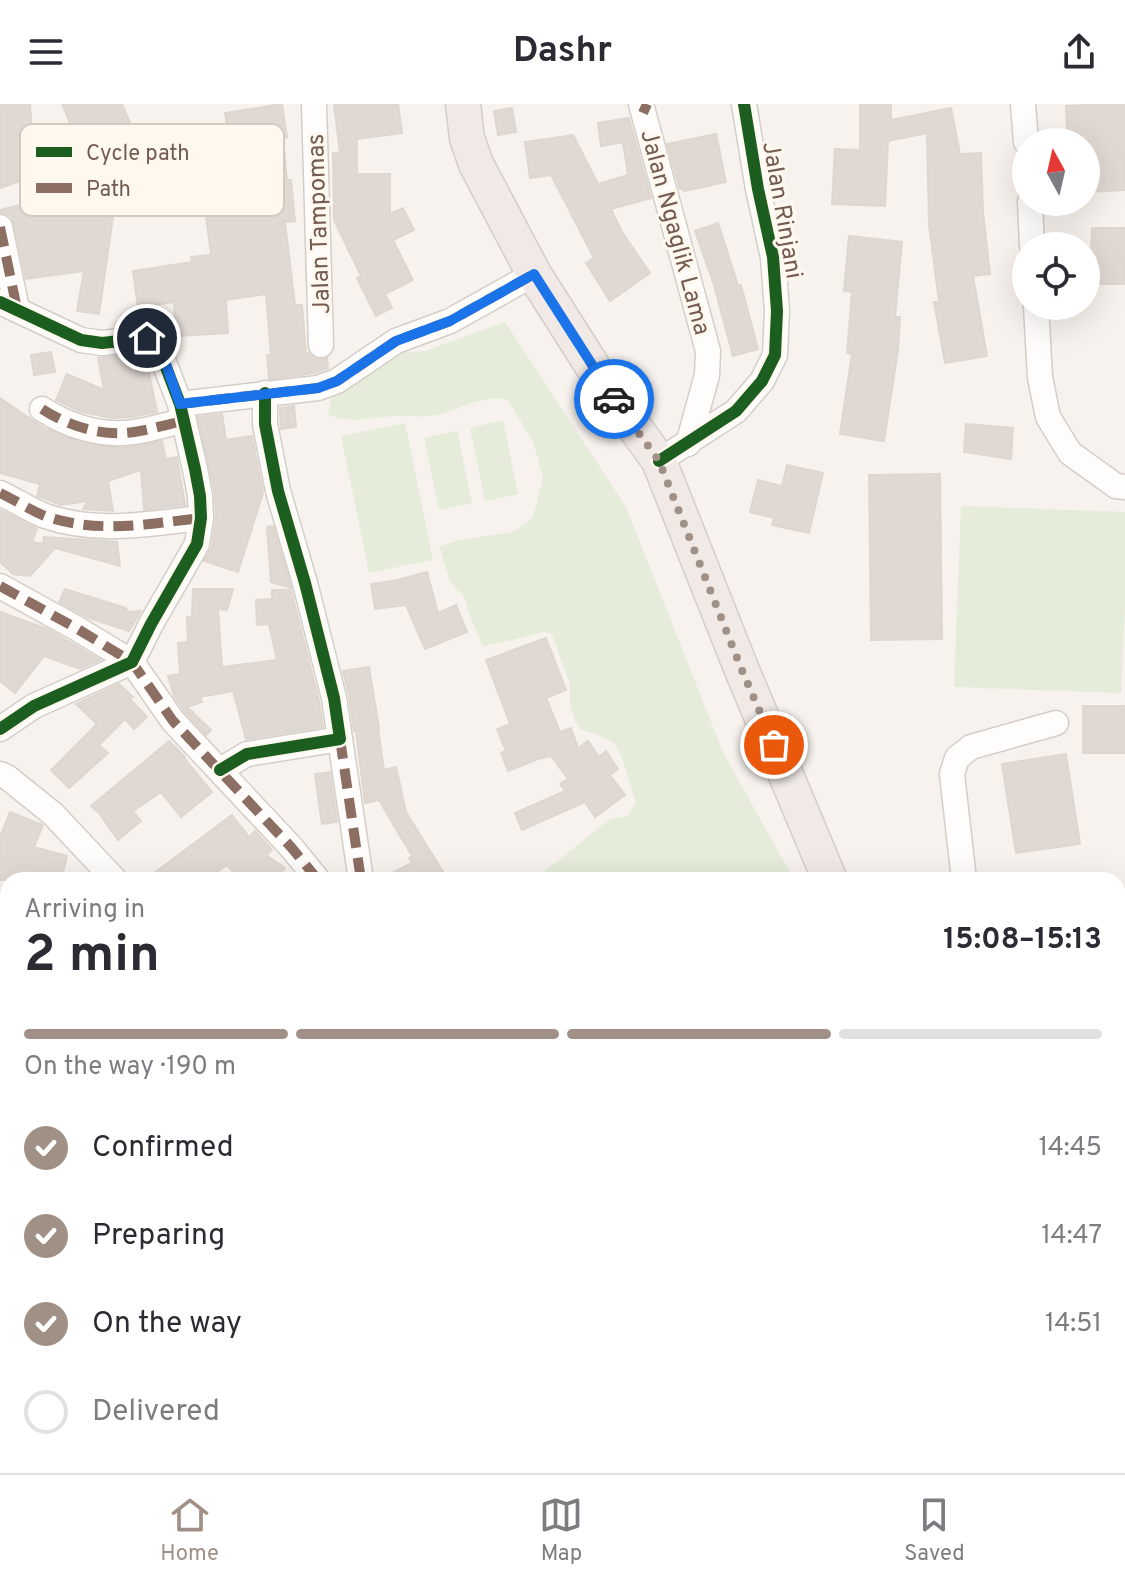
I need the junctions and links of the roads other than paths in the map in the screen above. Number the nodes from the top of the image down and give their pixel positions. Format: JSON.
{"nodes":[{"id":1,"x":314,"y":104,"type":"edge"},
{"id":2,"x":463,"y":104,"type":"edge"},
{"id":3,"x":744,"y":104,"type":"edge"},
{"id":4,"x":1023,"y":104,"type":"edge"},
{"id":5,"x":644,"y":107,"type":"edge"},
{"id":6,"x":1025,"y":128,"type":"edge"},
{"id":7,"x":0,"y":227,"type":"edge"},
{"id":8,"x":534,"y":274,"type":"junction"},
{"id":9,"x":9,"y":306,"type":"edge"},
{"id":10,"x":1037,"y":320,"type":"edge"},
{"id":11,"x":321,"y":345,"type":"dead end"},
{"id":12,"x":265,"y":393,"type":"junction"},
{"id":13,"x":42,"y":409,"type":"dead end"},
{"id":14,"x":182,"y":413,"type":"junction"},
{"id":15,"x":673,"y":452,"type":"junction"},
{"id":16,"x":1125,"y":487,"type":"edge"},
{"id":17,"x":0,"y":493,"type":"edge"},
{"id":18,"x":201,"y":518,"type":"junction"},
{"id":19,"x":0,"y":586,"type":"edge"},
{"id":20,"x":132,"y":662,"type":"junction"},
{"id":21,"x":1056,"y":723,"type":"dead end"},
{"id":22,"x":0,"y":729,"type":"edge"},
{"id":23,"x":340,"y":739,"type":"junction"},
{"id":24,"x":220,"y":770,"type":"junction"},
{"id":25,"x":0,"y":774,"type":"edge"},
{"id":26,"x":104,"y":872,"type":"edge"},
{"id":27,"x":311,"y":872,"type":"edge"},
{"id":28,"x":360,"y":872,"type":"edge"},
{"id":29,"x":827,"y":872,"type":"edge"},
{"id":30,"x":963,"y":872,"type":"edge"}],
"edges":[{"from":1,"to":11,"type":"street","name":"Jalan Tampomas"},
{"from":2,"to":8,"type":"highway"},
{"from":3,"to":15,"type":"street","name":"Jalan Rinjani"},
{"from":4,"to":6,"type":"street"},
{"from":5,"to":15,"type":"street","name":"Jalan Ngaglik Lama"},
{"from":7,"to":9,"type":"street"},
{"from":8,"to":12,"type":"street"},
{"from":8,"to":15,"type":"highway"},
{"from":9,"to":14,"type":"street"},
{"from":10,"to":16,"type":"street"},
{"from":12,"to":14,"type":"street"},
{"from":12,"to":23,"type":"street"},
{"from":13,"to":14,"type":"street"},
{"from":14,"to":18,"type":"street"},
{"from":15,"to":29,"type":"highway"},
{"from":17,"to":18,"type":"street"},
{"from":18,"to":20,"type":"street"},
{"from":19,"to":20,"type":"street"},
{"from":20,"to":22,"type":"street"},
{"from":20,"to":24,"type":"street"},
{"from":21,"to":30,"type":"street"},
{"from":23,"to":24,"type":"street"},
{"from":23,"to":28,"type":"street"},
{"from":24,"to":27,"type":"street"},
{"from":25,"to":26,"type":"street"}]}
